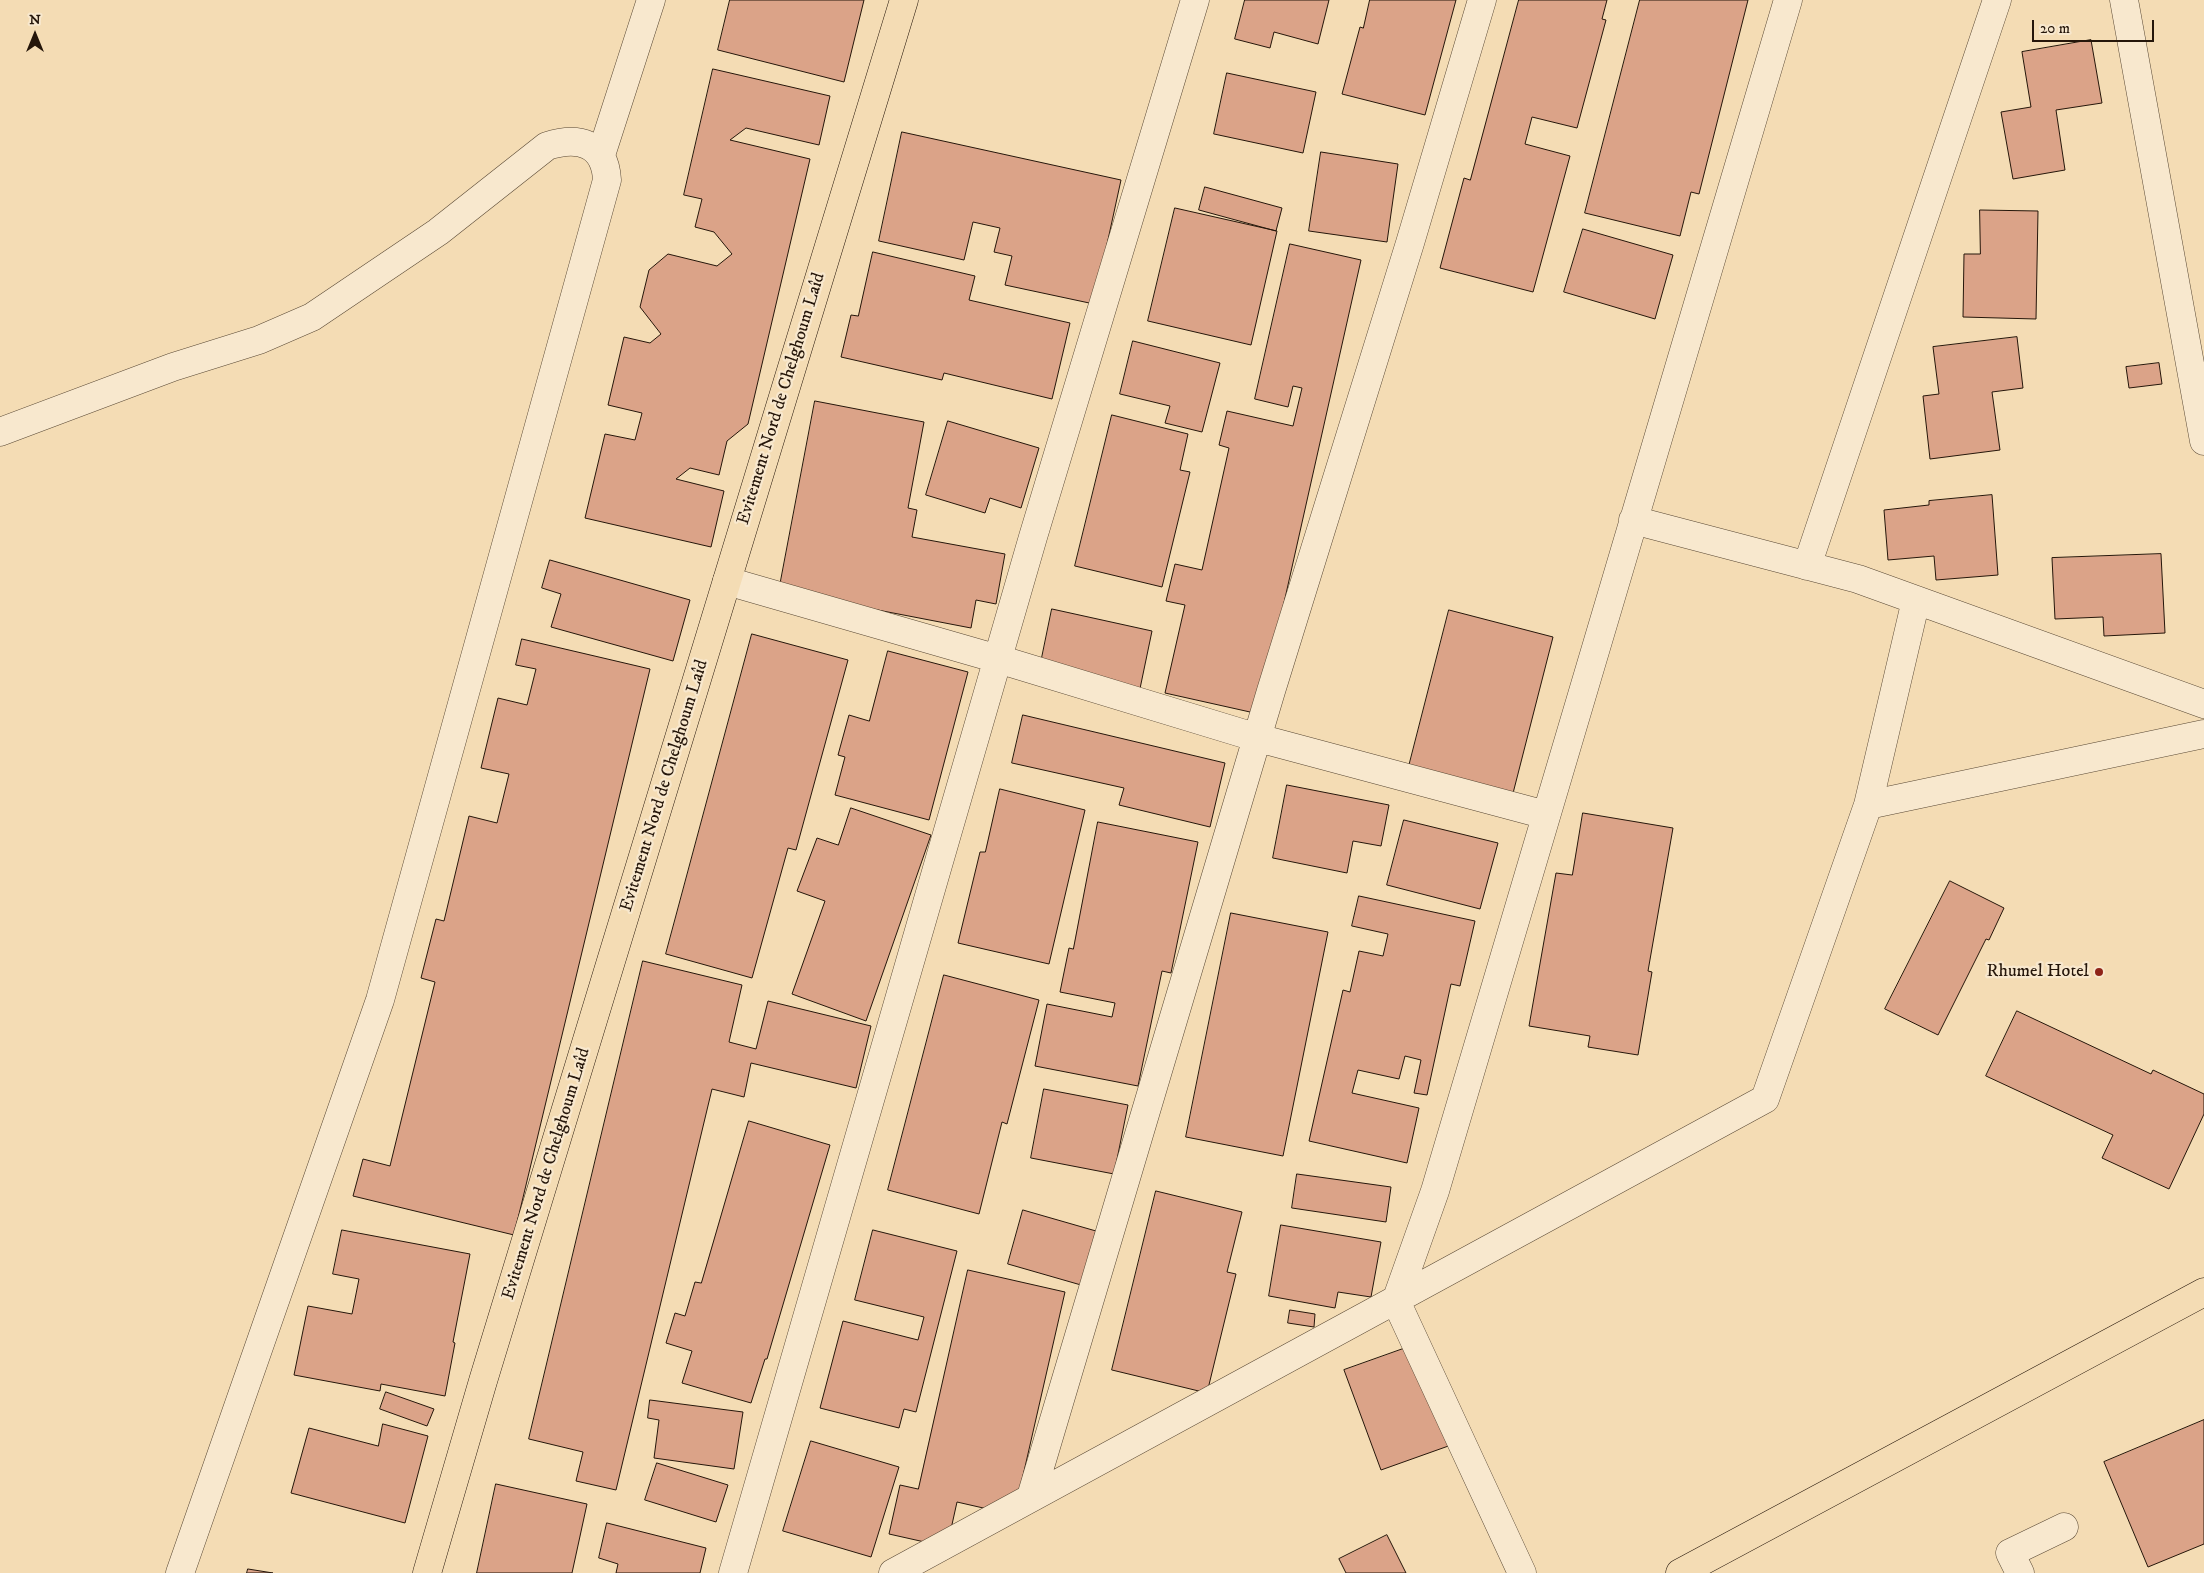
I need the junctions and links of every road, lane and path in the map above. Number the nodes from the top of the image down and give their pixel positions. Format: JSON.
{"nodes":[{"id":1,"x":651,"y":0,"type":"edge"},
{"id":2,"x":904,"y":0,"type":"edge"},
{"id":3,"x":1195,"y":0,"type":"edge"},
{"id":4,"x":1482,"y":0,"type":"edge"},
{"id":5,"x":1788,"y":0,"type":"edge"},
{"id":6,"x":1997,"y":0,"type":"edge"},
{"id":7,"x":2124,"y":0,"type":"edge"},
{"id":8,"x":602,"y":155,"type":"junction"},
{"id":9,"x":0,"y":432,"type":"edge"},
{"id":10,"x":2204,"y":441,"type":"edge"},
{"id":11,"x":1633,"y":520,"type":"junction"},
{"id":12,"x":1807,"y":566,"type":"junction"},
{"id":13,"x":727,"y":581,"type":"junction"},
{"id":14,"x":1916,"y":600,"type":"junction"},
{"id":15,"x":998,"y":658,"type":"junction"},
{"id":16,"x":2204,"y":704,"type":"edge"},
{"id":17,"x":2204,"y":734,"type":"edge"},
{"id":18,"x":1258,"y":738,"type":"junction"},
{"id":19,"x":1868,"y":806,"type":"junction"},
{"id":20,"x":1546,"y":815,"type":"junction"},
{"id":21,"x":2204,"y":1292,"type":"edge"},
{"id":22,"x":1396,"y":1301,"type":"junction"},
{"id":23,"x":1031,"y":1497,"type":"junction"},
{"id":24,"x":2064,"y":1527,"type":"dead end"},
{"id":25,"x":1691,"y":1570,"type":"edge"},
{"id":26,"x":180,"y":1573,"type":"edge"},
{"id":27,"x":427,"y":1573,"type":"edge"},
{"id":28,"x":733,"y":1573,"type":"edge"},
{"id":29,"x":893,"y":1573,"type":"edge"},
{"id":30,"x":1522,"y":1573,"type":"edge"},
{"id":31,"x":2020,"y":1573,"type":"edge"}],
"edges":[{"from":1,"to":8,"type":"street"},
{"from":2,"to":13,"type":"main road","name":"Evitement Nord de Chelghoum Laîd"},
{"from":3,"to":15,"type":"street"},
{"from":4,"to":18,"type":"street"},
{"from":5,"to":11,"type":"street"},
{"from":6,"to":12,"type":"street"},
{"from":7,"to":10,"type":"street"},
{"from":8,"to":9,"type":"street"},
{"from":8,"to":26,"type":"street"},
{"from":11,"to":12,"type":"street"},
{"from":11,"to":20,"type":"street"},
{"from":12,"to":14,"type":"street"},
{"from":13,"to":15,"type":"street"},
{"from":13,"to":27,"type":"main road","name":"Evitement Nord de Chelghoum Laîd"},
{"from":14,"to":16,"type":"street"},
{"from":14,"to":19,"type":"street"},
{"from":15,"to":18,"type":"street"},
{"from":15,"to":28,"type":"street"},
{"from":17,"to":19,"type":"street"},
{"from":18,"to":20,"type":"street"},
{"from":18,"to":23,"type":"street"},
{"from":19,"to":22,"type":"street"},
{"from":20,"to":22,"type":"street"},
{"from":21,"to":25,"type":"main road"},
{"from":22,"to":23,"type":"street"},
{"from":22,"to":30,"type":"street"},
{"from":23,"to":29,"type":"street"},
{"from":24,"to":31,"type":"street"}]}
